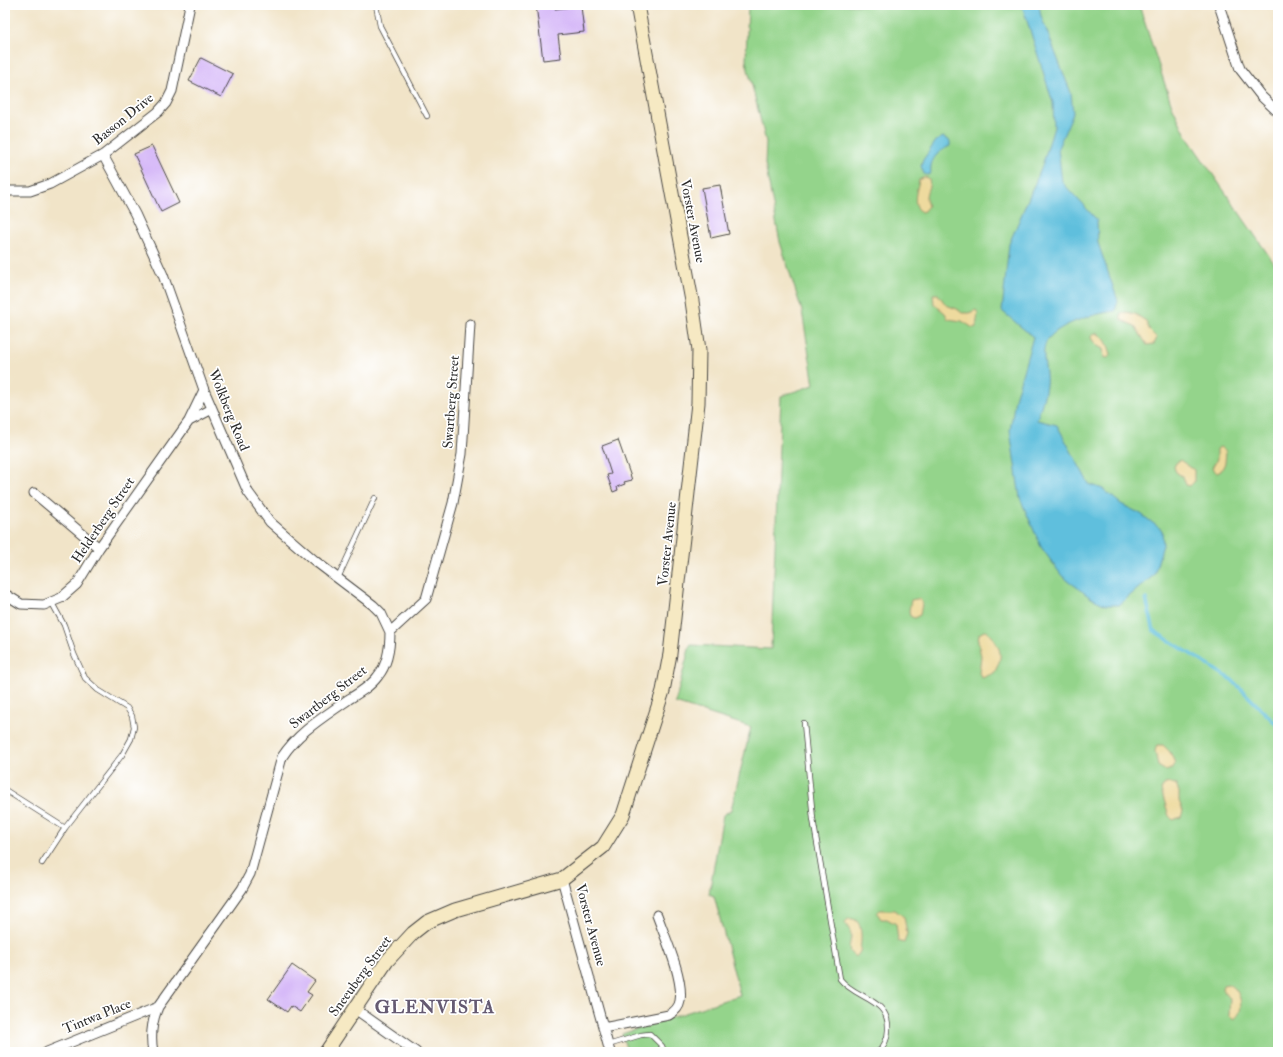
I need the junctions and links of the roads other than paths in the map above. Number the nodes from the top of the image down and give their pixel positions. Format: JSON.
{"nodes":[{"id":1,"x":190,"y":5,"type":"edge"},
{"id":2,"x":376,"y":5,"type":"edge"},
{"id":3,"x":637,"y":5,"type":"edge"},
{"id":4,"x":1219,"y":5,"type":"edge"},
{"id":5,"x":1278,"y":112,"type":"edge"},
{"id":6,"x":427,"y":116,"type":"dead end"},
{"id":7,"x":103,"y":155,"type":"junction"},
{"id":8,"x":5,"y":190,"type":"edge"},
{"id":9,"x":470,"y":324,"type":"dead end"},
{"id":10,"x":204,"y":390,"type":"junction"},
{"id":11,"x":212,"y":409,"type":"junction"},
{"id":12,"x":189,"y":421,"type":"junction"},
{"id":13,"x":34,"y":493,"type":"dead end"},
{"id":14,"x":375,"y":498,"type":"dead end"},
{"id":15,"x":99,"y":548,"type":"junction"},
{"id":16,"x":338,"y":578,"type":"junction"},
{"id":17,"x":5,"y":594,"type":"edge"},
{"id":18,"x":52,"y":603,"type":"junction"},
{"id":19,"x":390,"y":632,"type":"junction"},
{"id":20,"x":804,"y":723,"type":"dead end"},
{"id":21,"x":5,"y":790,"type":"edge"},
{"id":22,"x":65,"y":828,"type":"junction"},
{"id":23,"x":42,"y":863,"type":"dead end"},
{"id":24,"x":562,"y":879,"type":"junction"},
{"id":25,"x":657,"y":915,"type":"dead end"},
{"id":26,"x":158,"y":1007,"type":"junction"},
{"id":27,"x":355,"y":1009,"type":"junction"},
{"id":28,"x":603,"y":1028,"type":"junction"},
{"id":29,"x":609,"y":1048,"type":"edge"},
{"id":30,"x":47,"y":1052,"type":"edge"},
{"id":31,"x":153,"y":1052,"type":"edge"},
{"id":32,"x":326,"y":1052,"type":"edge"},
{"id":33,"x":416,"y":1052,"type":"edge"},
{"id":34,"x":664,"y":1052,"type":"edge"},
{"id":35,"x":878,"y":1052,"type":"edge"}],
"edges":[{"from":1,"to":7,"type":"street","name":"Basson Drive"},
{"from":2,"to":6,"type":"lane"},
{"from":3,"to":24,"type":"main road","name":"Vorster Avenue"},
{"from":4,"to":5,"type":"street"},
{"from":7,"to":8,"type":"street","name":"Basson Drive"},
{"from":7,"to":10,"type":"street","name":"Wolkberg Road"},
{"from":9,"to":19,"type":"street","name":"Swartberg Street"},
{"from":10,"to":11,"type":"street","name":"Wolkberg Road"},
{"from":10,"to":12,"type":"street","name":"Helderberg Street"},
{"from":11,"to":12,"type":"street"},
{"from":11,"to":16,"type":"street","name":"Wolkberg Road"},
{"from":12,"to":15,"type":"street","name":"Helderberg Street"},
{"from":13,"to":15,"type":"street"},
{"from":14,"to":16,"type":"lane"},
{"from":15,"to":18,"type":"street","name":"Helderberg Street"},
{"from":16,"to":19,"type":"street","name":"Wolkberg Road"},
{"from":17,"to":18,"type":"street","name":"Helderberg Street"},
{"from":18,"to":22,"type":"lane"},
{"from":19,"to":26,"type":"street","name":"Swartberg Street"},
{"from":20,"to":35,"type":"lane"},
{"from":21,"to":22,"type":"lane"},
{"from":22,"to":23,"type":"lane"},
{"from":24,"to":27,"type":"main road","name":"Sneeuberg Street"},
{"from":24,"to":28,"type":"street","name":"Vorster Avenue"},
{"from":25,"to":28,"type":"street"},
{"from":26,"to":30,"type":"street","name":"Tintwa Place"},
{"from":26,"to":31,"type":"street","name":"Swartberg Street"},
{"from":27,"to":32,"type":"main road","name":"Sneeuberg Street"},
{"from":27,"to":33,"type":"street"},
{"from":28,"to":29,"type":"street","name":"Vorster Avenue"},
{"from":29,"to":34,"type":"lane"}]}
